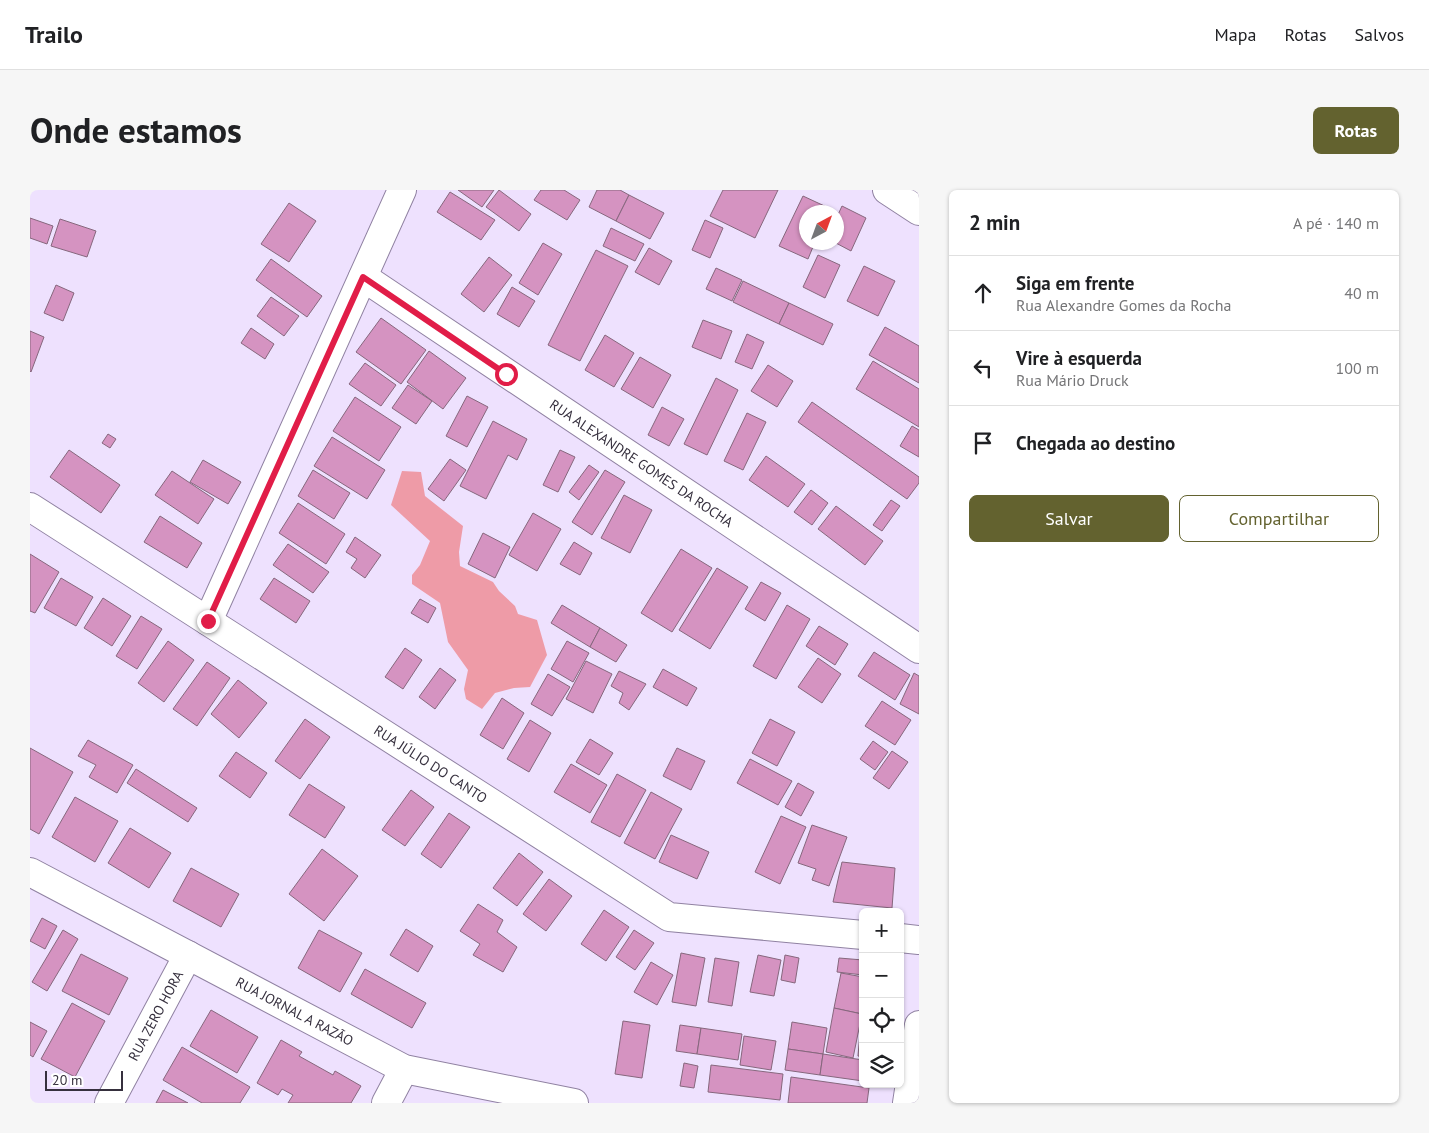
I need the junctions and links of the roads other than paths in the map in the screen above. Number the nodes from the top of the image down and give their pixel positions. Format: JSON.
{"nodes":[{"id":1,"x":402,"y":190,"type":"edge"},
{"id":2,"x":887,"y":190,"type":"edge"},
{"id":3,"x":919,"y":211,"type":"edge"},
{"id":4,"x":363,"y":277,"type":"junction"},
{"id":5,"x":30,"y":507,"type":"edge"},
{"id":6,"x":208,"y":621,"type":"junction"},
{"id":7,"x":919,"y":649,"type":"edge"},
{"id":8,"x":30,"y":872,"type":"edge"},
{"id":9,"x":859,"y":935,"type":"edge"},
{"id":10,"x":904,"y":938,"type":"edge"},
{"id":11,"x":919,"y":940,"type":"edge"},
{"id":12,"x":188,"y":955,"type":"junction"},
{"id":13,"x":919,"y":1025,"type":"edge"},
{"id":14,"x":404,"y":1069,"type":"junction"},
{"id":15,"x":109,"y":1103,"type":"edge"},
{"id":16,"x":386,"y":1103,"type":"edge"},
{"id":17,"x":574,"y":1103,"type":"edge"},
{"id":18,"x":907,"y":1103,"type":"edge"}],
"edges":[{"from":1,"to":4,"type":"street"},
{"from":2,"to":3,"type":"street"},
{"from":4,"to":6,"type":"street"},
{"from":4,"to":7,"type":"street","name":"RUA ALEXANDRE GOMES DA ROCHA"},
{"from":5,"to":6,"type":"street","name":"RUA JÚLIO DO CANTO"},
{"from":6,"to":9,"type":"street","name":"RUA JÚLIO DO CANTO"},
{"from":8,"to":12,"type":"street","name":"RUA JORNAL A RAZÃO"},
{"from":10,"to":11,"type":"street"},
{"from":12,"to":14,"type":"street","name":"RUA JORNAL A RAZÃO"},
{"from":12,"to":15,"type":"street","name":"RUA ZERO HORA"},
{"from":13,"to":18,"type":"street"},
{"from":14,"to":16,"type":"street"},
{"from":14,"to":17,"type":"street","name":"RUA JORNAL A RAZÃO"}]}
